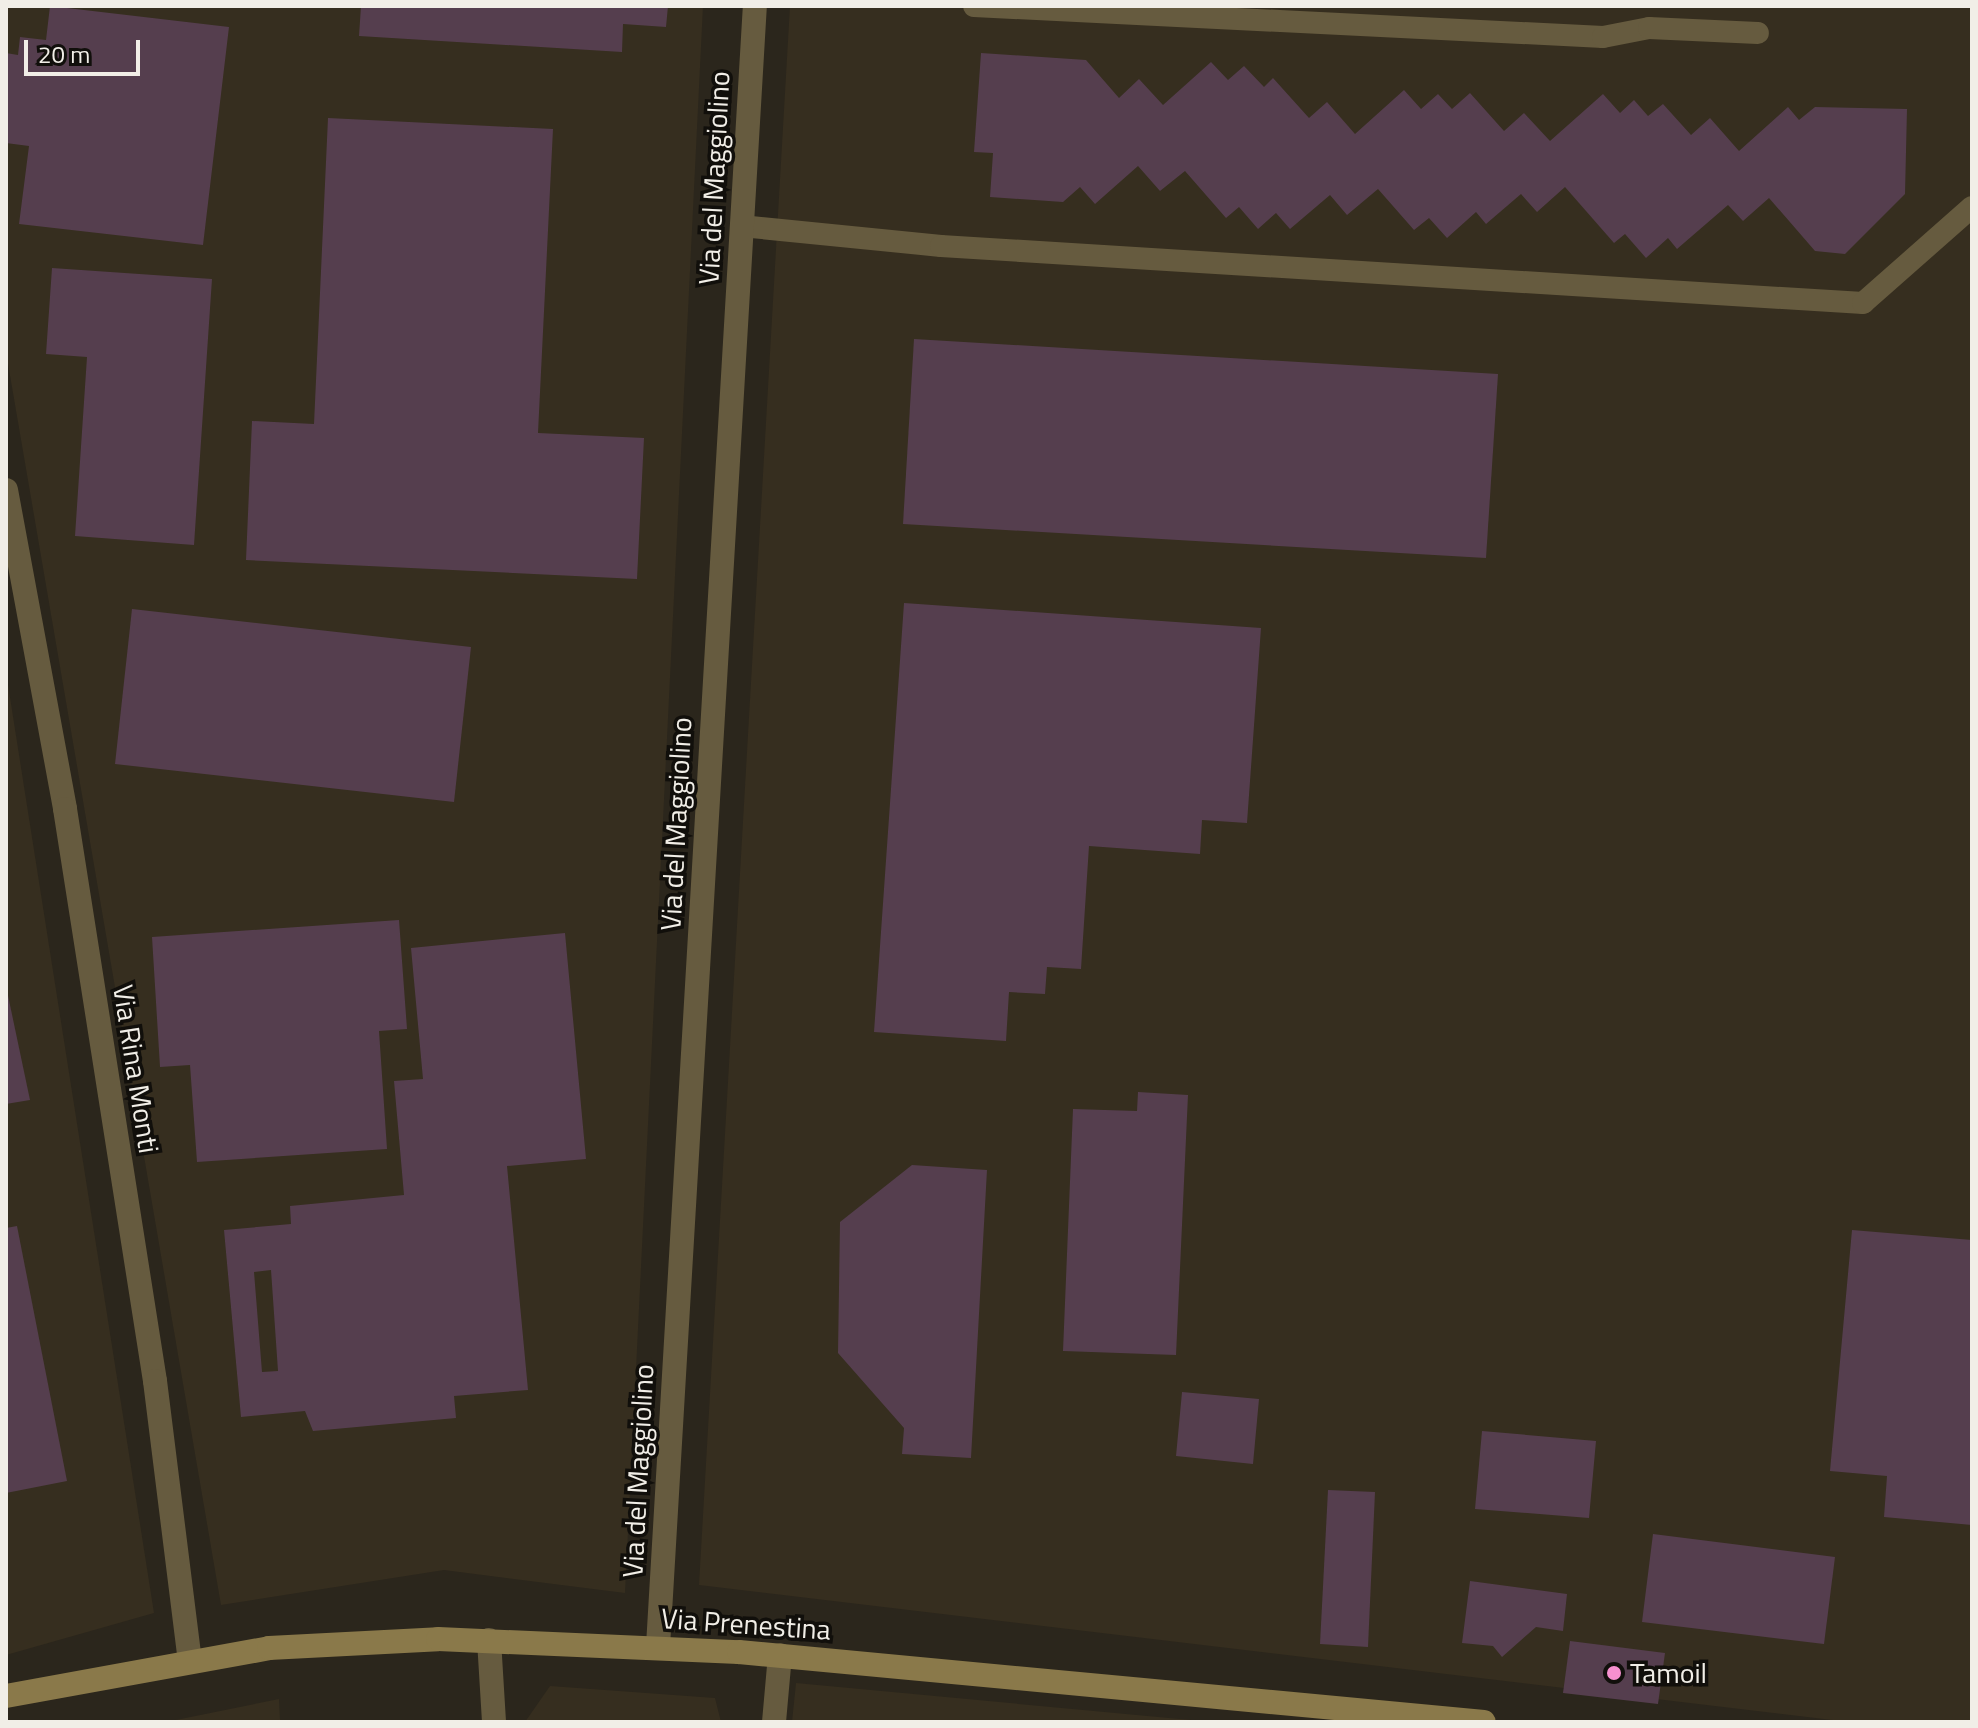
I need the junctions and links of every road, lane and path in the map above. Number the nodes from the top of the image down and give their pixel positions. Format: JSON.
{"nodes":[{"id":1,"x":755,"y":6,"type":"edge"},
{"id":2,"x":974,"y":6,"type":"edge"},
{"id":3,"x":1758,"y":33,"type":"dead end"},
{"id":4,"x":1972,"y":207,"type":"edge"},
{"id":5,"x":741,"y":226,"type":"junction"},
{"id":6,"x":6,"y":490,"type":"edge"},
{"id":7,"x":489,"y":1640,"type":"junction"},
{"id":8,"x":658,"y":1646,"type":"junction"},
{"id":9,"x":780,"y":1655,"type":"junction"},
{"id":10,"x":190,"y":1661,"type":"junction"},
{"id":11,"x":6,"y":1696,"type":"edge"},
{"id":12,"x":494,"y":1722,"type":"edge"},
{"id":13,"x":774,"y":1722,"type":"edge"},
{"id":14,"x":1484,"y":1722,"type":"edge"}],
"edges":[{"from":1,"to":5,"type":"street","name":"Via del Maggiolino"},
{"from":2,"to":3,"type":"lane"},
{"from":4,"to":5,"type":"lane"},
{"from":5,"to":8,"type":"street","name":"Via del Maggiolino"},
{"from":6,"to":10,"type":"street","name":"Via Rina Monti"},
{"from":7,"to":8,"type":"main road","name":"Via Prenestina"},
{"from":7,"to":10,"type":"main road","name":"Via Prenestina"},
{"from":7,"to":12,"type":"street"},
{"from":8,"to":9,"type":"main road","name":"Via Prenestina"},
{"from":9,"to":13,"type":"street"},
{"from":9,"to":14,"type":"main road","name":"Via Prenestina"},
{"from":10,"to":11,"type":"main road","name":"Via Prenestina"}]}
